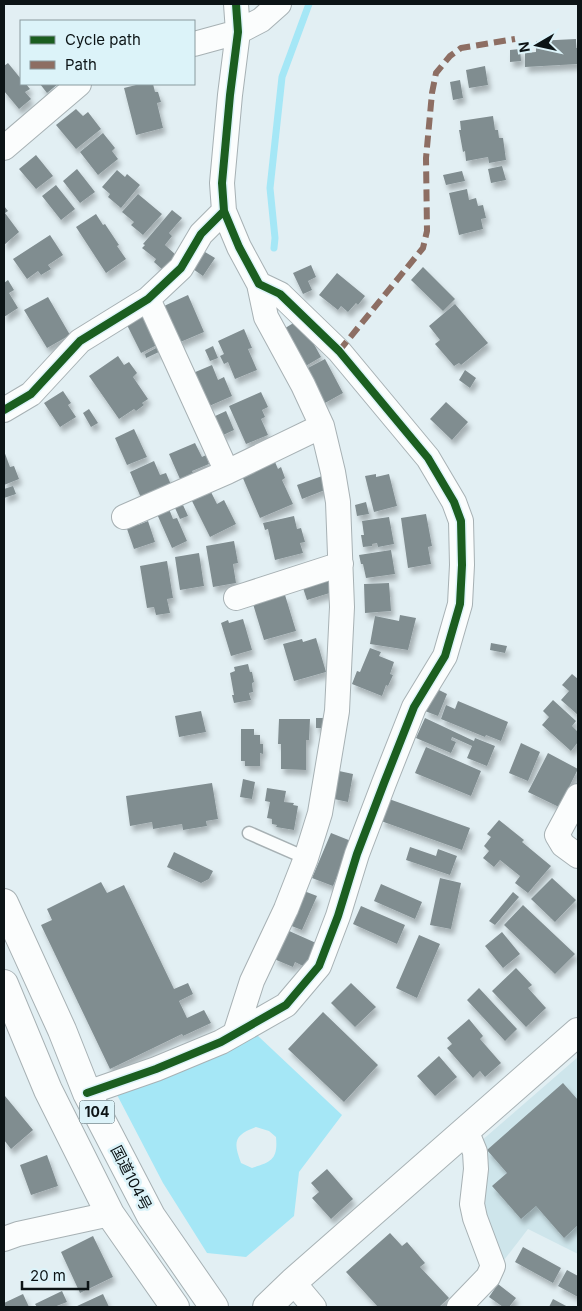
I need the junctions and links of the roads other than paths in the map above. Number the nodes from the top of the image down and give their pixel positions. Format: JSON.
{"nodes":[{"id":1,"x":236,"y":4,"type":"edge"},
{"id":2,"x":279,"y":4,"type":"edge"},
{"id":3,"x":238,"y":32,"type":"junction"},
{"id":4,"x":195,"y":44,"type":"edge"},
{"id":5,"x":78,"y":85,"type":"edge"},
{"id":6,"x":4,"y":148,"type":"edge"},
{"id":7,"x":224,"y":211,"type":"junction"},
{"id":8,"x":259,"y":284,"type":"junction"},
{"id":9,"x":148,"y":299,"type":"junction"},
{"id":10,"x":4,"y":410,"type":"edge"},
{"id":11,"x":322,"y":426,"type":"junction"},
{"id":12,"x":227,"y":472,"type":"junction"},
{"id":13,"x":124,"y":518,"type":"dead end"},
{"id":14,"x":341,"y":564,"type":"junction"},
{"id":15,"x":236,"y":598,"type":"dead end"},
{"id":16,"x":578,"y":796,"type":"edge"},
{"id":17,"x":249,"y":833,"type":"dead end"},
{"id":18,"x":578,"y":856,"type":"edge"},
{"id":19,"x":306,"y":858,"type":"junction"},
{"id":20,"x":4,"y":903,"type":"edge"},
{"id":21,"x":4,"y":984,"type":"edge"},
{"id":22,"x":578,"y":1032,"type":"edge"},
{"id":23,"x":235,"y":1034,"type":"junction"},
{"id":24,"x":87,"y":1093,"type":"junction"},
{"id":25,"x":466,"y":1130,"type":"junction"},
{"id":26,"x":110,"y":1214,"type":"junction"},
{"id":27,"x":4,"y":1239,"type":"edge"},
{"id":28,"x":293,"y":1282,"type":"junction"},
{"id":29,"x":175,"y":1307,"type":"edge"},
{"id":30,"x":214,"y":1307,"type":"edge"},
{"id":31,"x":266,"y":1307,"type":"edge"},
{"id":32,"x":314,"y":1307,"type":"edge"},
{"id":33,"x":459,"y":1307,"type":"edge"}],
"edges":[{"from":1,"to":3,"type":"street"},
{"from":2,"to":3,"type":"street"},
{"from":3,"to":4,"type":"street"},
{"from":3,"to":7,"type":"street"},
{"from":5,"to":6,"type":"street"},
{"from":7,"to":8,"type":"street"},
{"from":7,"to":9,"type":"street"},
{"from":8,"to":11,"type":"street"},
{"from":8,"to":23,"type":"street"},
{"from":9,"to":10,"type":"street"},
{"from":9,"to":12,"type":"street"},
{"from":11,"to":12,"type":"street"},
{"from":11,"to":14,"type":"street"},
{"from":12,"to":13,"type":"street"},
{"from":14,"to":15,"type":"street"},
{"from":14,"to":19,"type":"street"},
{"from":16,"to":18,"type":"street"},
{"from":17,"to":19,"type":"lane"},
{"from":19,"to":23,"type":"street"},
{"from":20,"to":24,"type":"main road","name":"国道104号","number":"104"},
{"from":21,"to":26,"type":"main road","number":"104"},
{"from":22,"to":25,"type":"main road"},
{"from":23,"to":24,"type":"street"},
{"from":24,"to":30,"type":"main road","name":"国道104号","number":"104"},
{"from":25,"to":28,"type":"main road"},
{"from":25,"to":33,"type":"street"},
{"from":26,"to":27,"type":"street"},
{"from":26,"to":29,"type":"main road","number":"104"},
{"from":28,"to":31,"type":"main road"},
{"from":28,"to":32,"type":"street"}]}
